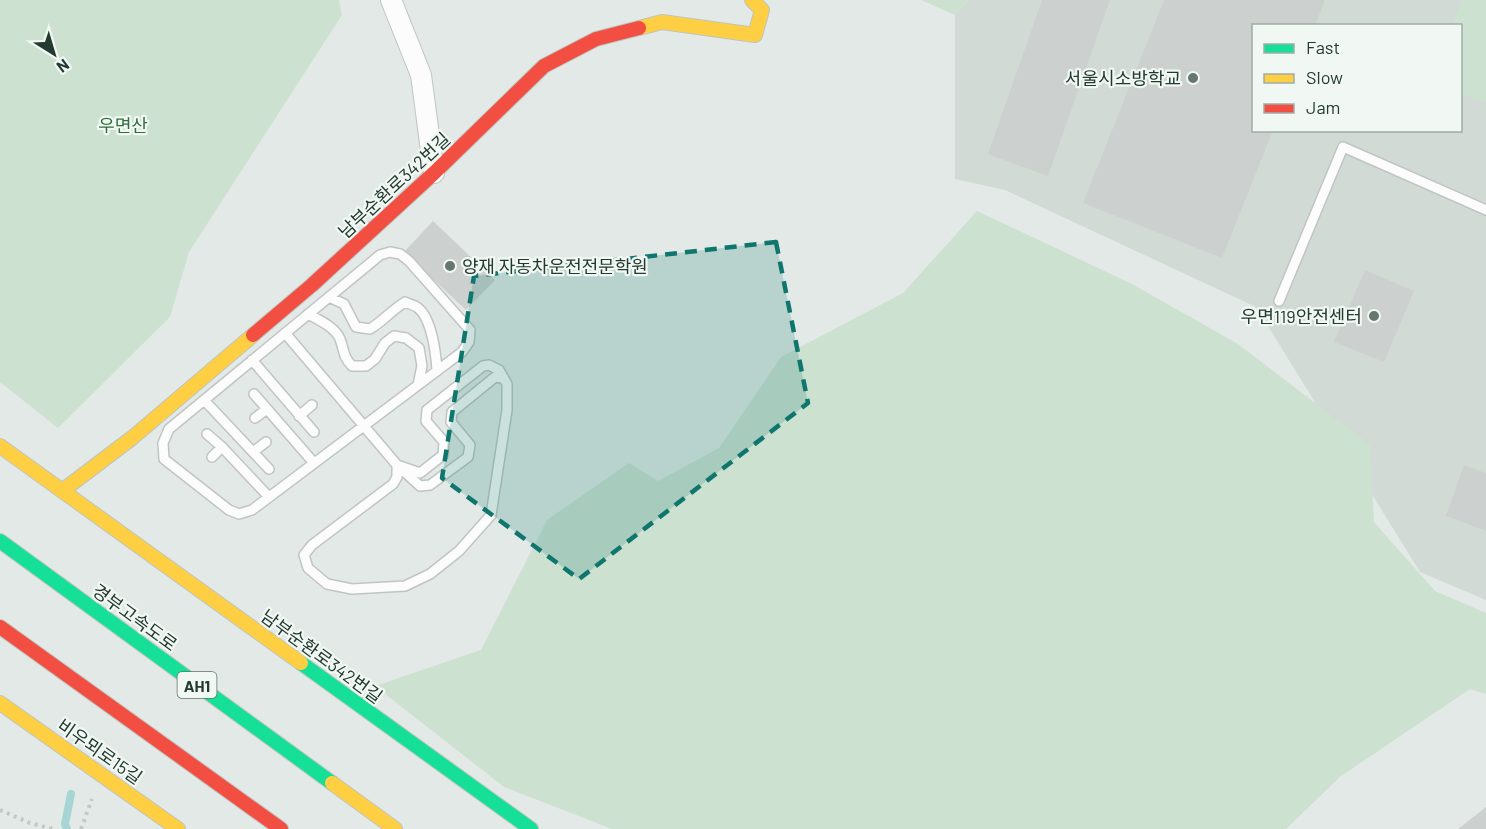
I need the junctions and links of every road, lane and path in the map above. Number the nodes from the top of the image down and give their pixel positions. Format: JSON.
{"nodes":[{"id":1,"x":391,"y":0,"type":"edge"},
{"id":2,"x":752,"y":0,"type":"edge"},
{"id":3,"x":434,"y":173,"type":"junction"},
{"id":4,"x":1486,"y":210,"type":"edge"},
{"id":5,"x":329,"y":297,"type":"junction"},
{"id":6,"x":1279,"y":302,"type":"dead end"},
{"id":7,"x":308,"y":314,"type":"junction"},
{"id":8,"x":285,"y":333,"type":"junction"},
{"id":9,"x":252,"y":360,"type":"junction"},
{"id":10,"x":437,"y":370,"type":"junction"},
{"id":11,"x":503,"y":378,"type":"junction"},
{"id":12,"x":417,"y":385,"type":"junction"},
{"id":13,"x":254,"y":394,"type":"dead end"},
{"id":14,"x":204,"y":400,"type":"junction"},
{"id":15,"x":312,"y":405,"type":"dead end"},
{"id":16,"x":267,"y":409,"type":"junction"},
{"id":17,"x":299,"y":416,"type":"junction"},
{"id":18,"x":255,"y":418,"type":"dead end"},
{"id":19,"x":364,"y":426,"type":"junction"},
{"id":20,"x":314,"y":432,"type":"dead end"},
{"id":21,"x":207,"y":434,"type":"dead end"},
{"id":22,"x":266,"y":442,"type":"dead end"},
{"id":23,"x":0,"y":446,"type":"edge"},
{"id":24,"x":222,"y":447,"type":"junction"},
{"id":25,"x":253,"y":453,"type":"junction"},
{"id":26,"x":212,"y":458,"type":"dead end"},
{"id":27,"x":314,"y":463,"type":"junction"},
{"id":28,"x":397,"y":465,"type":"junction"},
{"id":29,"x":269,"y":470,"type":"dead end"},
{"id":30,"x":62,"y":491,"type":"junction"},
{"id":31,"x":269,"y":497,"type":"junction"},
{"id":32,"x":0,"y":541,"type":"edge"},
{"id":33,"x":0,"y":627,"type":"edge"},
{"id":34,"x":0,"y":703,"type":"edge"},
{"id":35,"x":95,"y":793,"type":"dead end"},
{"id":36,"x":0,"y":810,"type":"edge"},
{"id":37,"x":53,"y":829,"type":"edge"},
{"id":38,"x":81,"y":829,"type":"edge"},
{"id":39,"x":178,"y":829,"type":"edge"},
{"id":40,"x":281,"y":829,"type":"edge"},
{"id":41,"x":395,"y":829,"type":"edge"},
{"id":42,"x":531,"y":829,"type":"edge"}],
"edges":[{"from":1,"to":3,"type":"street"},
{"from":2,"to":3,"type":"main road","name":"남부순환로342번길"},
{"from":3,"to":30,"type":"main road","name":"남부순환로342번길"},
{"from":4,"to":6,"type":"lane"},
{"from":5,"to":7,"type":"lane"},
{"from":5,"to":10,"type":"lane"},
{"from":5,"to":10,"type":"lane"},
{"from":7,"to":8,"type":"lane"},
{"from":7,"to":12,"type":"lane"},
{"from":8,"to":9,"type":"lane"},
{"from":8,"to":19,"type":"lane"},
{"from":9,"to":14,"type":"lane"},
{"from":9,"to":17,"type":"lane"},
{"from":10,"to":12,"type":"lane"},
{"from":11,"to":28,"type":"lane"},
{"from":11,"to":28,"type":"lane"},
{"from":11,"to":28,"type":"lane"},
{"from":12,"to":19,"type":"lane"},
{"from":13,"to":16,"type":"lane"},
{"from":14,"to":25,"type":"lane"},
{"from":14,"to":31,"type":"lane"},
{"from":15,"to":17,"type":"lane"},
{"from":16,"to":18,"type":"lane"},
{"from":16,"to":27,"type":"lane"},
{"from":17,"to":20,"type":"lane"},
{"from":19,"to":27,"type":"lane"},
{"from":19,"to":28,"type":"lane"},
{"from":21,"to":24,"type":"lane"},
{"from":22,"to":25,"type":"lane"},
{"from":23,"to":30,"type":"main road","name":"남부순환로342번길"},
{"from":24,"to":26,"type":"lane"},
{"from":24,"to":31,"type":"lane"},
{"from":25,"to":29,"type":"lane"},
{"from":27,"to":31,"type":"lane"},
{"from":30,"to":42,"type":"main road","name":"남부순환로342번길"},
{"from":32,"to":41,"type":"main road","name":"경부고속도로","number":"AH1"},
{"from":33,"to":40,"type":"main road"},
{"from":34,"to":39,"type":"main road","name":"비우뫼로15길"},
{"from":35,"to":38,"type":"path"},
{"from":36,"to":37,"type":"path"}]}
